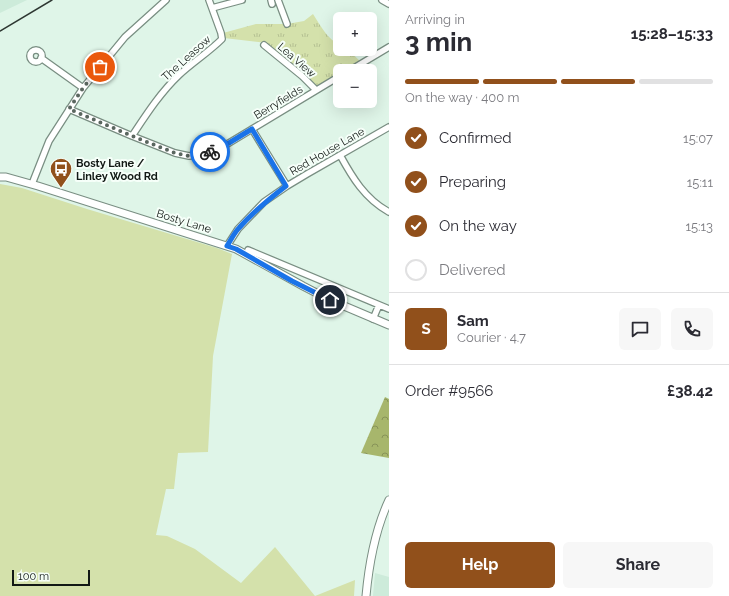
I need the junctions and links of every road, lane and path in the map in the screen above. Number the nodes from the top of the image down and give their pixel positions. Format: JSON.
{"nodes":[{"id":1,"x":166,"y":0,"type":"edge"},
{"id":2,"x":209,"y":0,"type":"edge"},
{"id":3,"x":242,"y":0,"type":"edge"},
{"id":4,"x":278,"y":0,"type":"edge"},
{"id":5,"x":382,"y":0,"type":"edge"},
{"id":6,"x":389,"y":4,"type":"edge"},
{"id":7,"x":212,"y":8,"type":"junction"},
{"id":8,"x":287,"y":24,"type":"dead end"},
{"id":9,"x":264,"y":45,"type":"dead end"},
{"id":10,"x":389,"y":47,"type":"edge"},
{"id":11,"x":377,"y":54,"type":"edge"},
{"id":12,"x":373,"y":56,"type":"edge"},
{"id":13,"x":41,"y":58,"type":"dead end"},
{"id":14,"x":360,"y":64,"type":"edge"},
{"id":15,"x":333,"y":80,"type":"edge"},
{"id":16,"x":83,"y":88,"type":"junction"},
{"id":17,"x":316,"y":90,"type":"junction"},
{"id":18,"x":69,"y":109,"type":"junction"},
{"id":19,"x":389,"y":127,"type":"edge"},
{"id":20,"x":252,"y":129,"type":"junction"},
{"id":21,"x":132,"y":136,"type":"junction"},
{"id":22,"x":340,"y":155,"type":"junction"},
{"id":23,"x":0,"y":177,"type":"edge"},
{"id":24,"x":32,"y":184,"type":"junction"},
{"id":25,"x":286,"y":186,"type":"junction"},
{"id":26,"x":389,"y":212,"type":"edge"},
{"id":27,"x":227,"y":246,"type":"junction"},
{"id":28,"x":248,"y":250,"type":"dead end"},
{"id":29,"x":379,"y":305,"type":"junction"},
{"id":30,"x":389,"y":309,"type":"edge"},
{"id":31,"x":373,"y":319,"type":"junction"},
{"id":32,"x":389,"y":325,"type":"edge"},
{"id":33,"x":389,"y":500,"type":"edge"},
{"id":34,"x":366,"y":596,"type":"edge"}],
"edges":[{"from":1,"to":16,"type":"street"},
{"from":2,"to":7,"type":"street"},
{"from":3,"to":7,"type":"street"},
{"from":4,"to":8,"type":"street"},
{"from":5,"to":6,"type":"street"},
{"from":7,"to":21,"type":"street","name":"The Leasow"},
{"from":9,"to":17,"type":"street","name":"Lea View"},
{"from":10,"to":11,"type":"street"},
{"from":12,"to":14,"type":"street"},
{"from":13,"to":16,"type":"street"},
{"from":15,"to":17,"type":"street","name":"Berryfields"},
{"from":16,"to":18,"type":"street"},
{"from":17,"to":20,"type":"street","name":"Berryfields"},
{"from":18,"to":21,"type":"street","name":"Berryfields"},
{"from":18,"to":24,"type":"street"},
{"from":19,"to":22,"type":"street","name":"Red House Lane"},
{"from":20,"to":21,"type":"street","name":"Berryfields"},
{"from":20,"to":25,"type":"street"},
{"from":22,"to":25,"type":"street","name":"Red House Lane"},
{"from":22,"to":26,"type":"street"},
{"from":23,"to":24,"type":"main road","name":"Bosty Lane"},
{"from":24,"to":27,"type":"main road","name":"Bosty Lane"},
{"from":25,"to":27,"type":"street","name":"Red House Lane"},
{"from":27,"to":31,"type":"main road","name":"Bosty Lane"},
{"from":28,"to":29,"type":"street"},
{"from":29,"to":30,"type":"street"},
{"from":29,"to":31,"type":"street"},
{"from":31,"to":32,"type":"main road","name":"Bosty Lane"},
{"from":33,"to":34,"type":"main road"}]}
